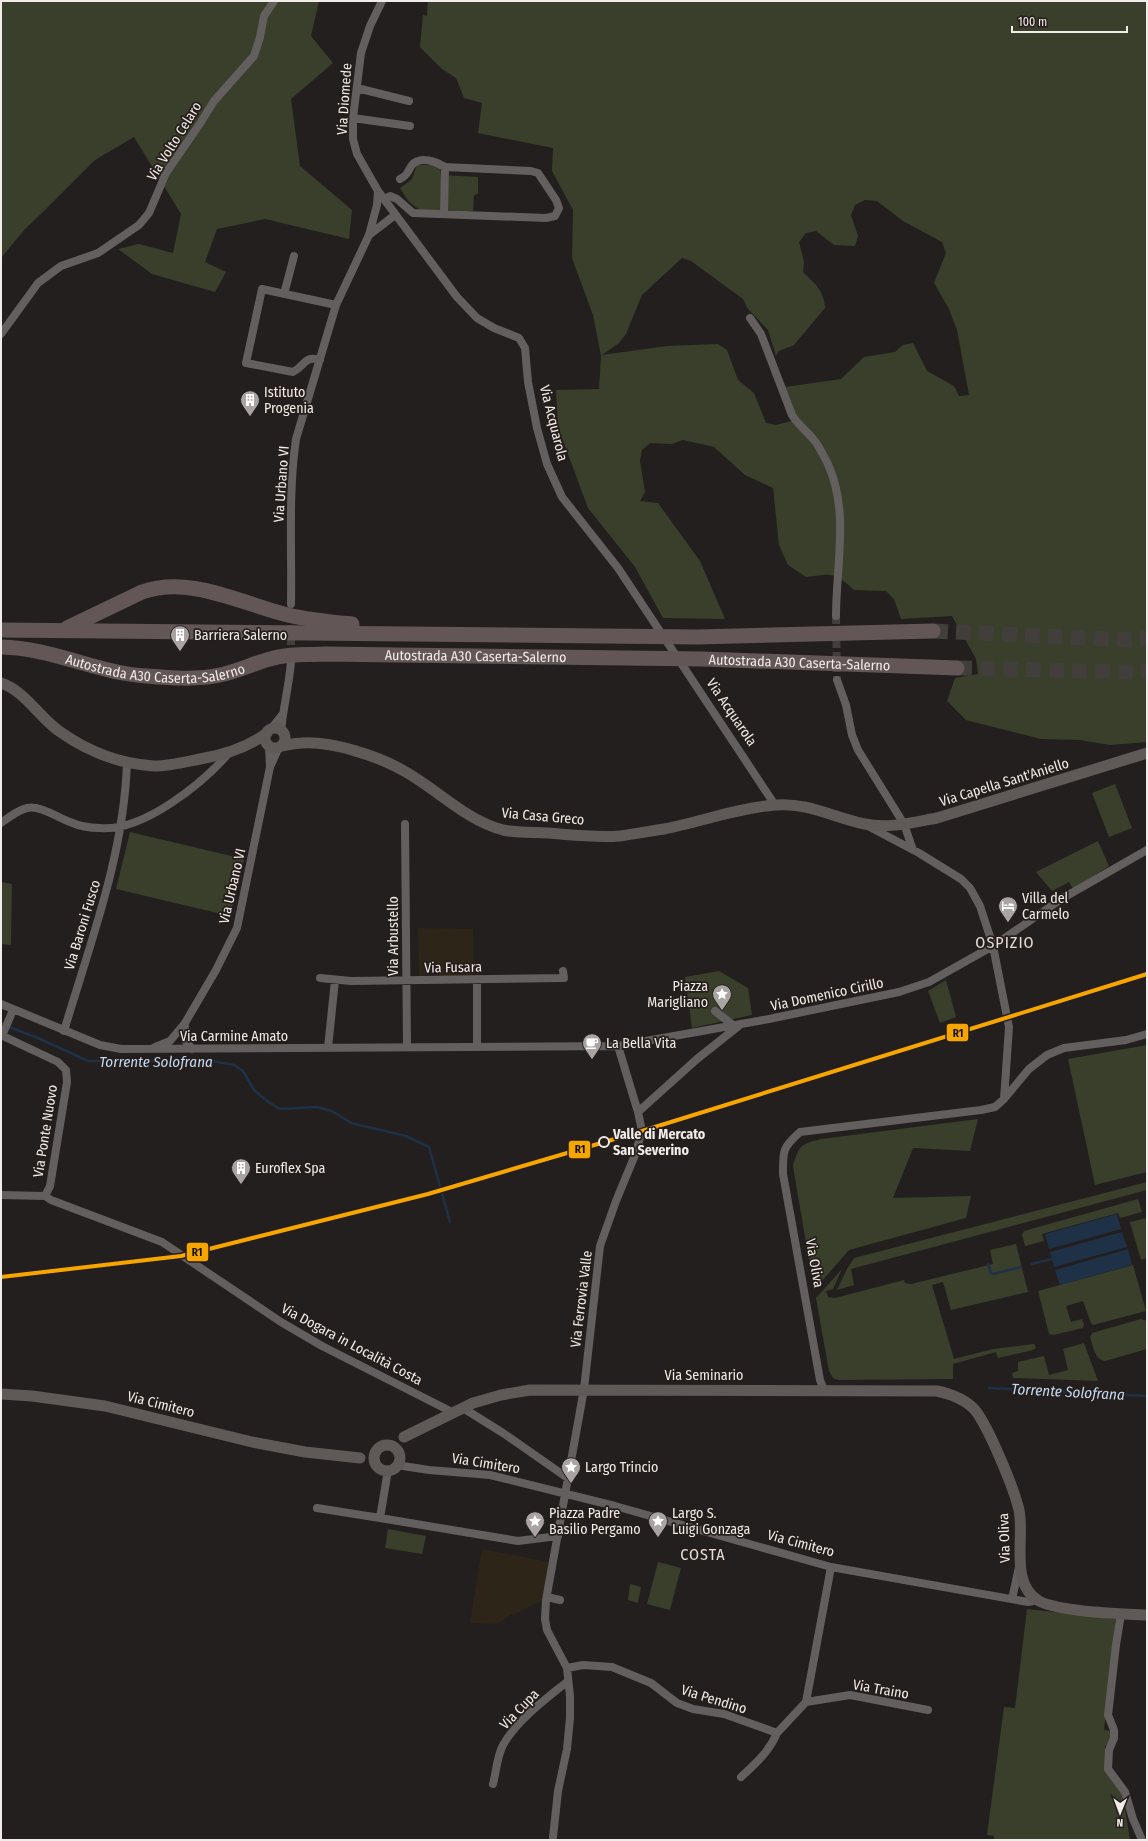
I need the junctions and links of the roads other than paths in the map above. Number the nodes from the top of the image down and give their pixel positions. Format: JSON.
{"nodes":[{"id":1,"x":274,"y":1,"type":"edge"},
{"id":2,"x":382,"y":1,"type":"edge"},
{"id":3,"x":357,"y":88,"type":"junction"},
{"id":4,"x":409,"y":101,"type":"dead end"},
{"id":5,"x":353,"y":118,"type":"junction"},
{"id":6,"x":410,"y":126,"type":"dead end"},
{"id":7,"x":445,"y":167,"type":"junction"},
{"id":8,"x":400,"y":179,"type":"dead end"},
{"id":9,"x":378,"y":191,"type":"junction"},
{"id":10,"x":384,"y":199,"type":"junction"},
{"id":11,"x":444,"y":214,"type":"junction"},
{"id":12,"x":395,"y":215,"type":"junction"},
{"id":13,"x":369,"y":235,"type":"junction"},
{"id":14,"x":294,"y":256,"type":"dead end"},
{"id":15,"x":284,"y":294,"type":"junction"},
{"id":16,"x":336,"y":305,"type":"junction"},
{"id":17,"x":750,"y":318,"type":"dead end"},
{"id":18,"x":1,"y":334,"type":"edge"},
{"id":19,"x":525,"y":348,"type":"joint"},
{"id":20,"x":320,"y":360,"type":"junction"},
{"id":21,"x":291,"y":604,"type":"tunnel mouth"},
{"id":22,"x":836,"y":616,"type":"tunnel mouth"},
{"id":23,"x":1,"y":630,"type":"edge"},
{"id":24,"x":64,"y":630,"type":"junction"},
{"id":25,"x":932,"y":631,"type":"tunnel mouth"},
{"id":26,"x":446,"y":634,"type":"junction"},
{"id":27,"x":1,"y":647,"type":"edge"},
{"id":28,"x":291,"y":662,"type":"tunnel mouth"},
{"id":29,"x":957,"y":668,"type":"tunnel mouth"},
{"id":30,"x":838,"y":680,"type":"tunnel mouth"},
{"id":31,"x":1,"y":683,"type":"edge"},
{"id":32,"x":276,"y":732,"type":"junction"},
{"id":33,"x":257,"y":741,"type":"junction"},
{"id":34,"x":302,"y":743,"type":"junction"},
{"id":35,"x":274,"y":746,"type":"junction"},
{"id":36,"x":228,"y":753,"type":"junction"},
{"id":37,"x":1147,"y":753,"type":"edge"},
{"id":38,"x":127,"y":762,"type":"junction"},
{"id":39,"x":775,"y":805,"type":"junction"},
{"id":40,"x":1,"y":823,"type":"edge"},
{"id":41,"x":405,"y":824,"type":"dead end"},
{"id":42,"x":904,"y":824,"type":"junction"},
{"id":43,"x":866,"y":825,"type":"junction"},
{"id":44,"x":121,"y":826,"type":"junction"},
{"id":45,"x":914,"y":850,"type":"junction"},
{"id":46,"x":1147,"y":850,"type":"edge"},
{"id":47,"x":993,"y":946,"type":"junction"},
{"id":48,"x":563,"y":971,"type":"dead end"},
{"id":49,"x":320,"y":978,"type":"dead end"},
{"id":50,"x":477,"y":979,"type":"junction"},
{"id":51,"x":335,"y":980,"type":"junction"},
{"id":52,"x":406,"y":981,"type":"junction"},
{"id":53,"x":1,"y":1004,"type":"edge"},
{"id":54,"x":13,"y":1010,"type":"junction"},
{"id":55,"x":715,"y":1011,"type":"dead end"},
{"id":56,"x":184,"y":1023,"type":"junction"},
{"id":57,"x":741,"y":1023,"type":"junction"},
{"id":58,"x":733,"y":1025,"type":"junction"},
{"id":59,"x":64,"y":1031,"type":"junction"},
{"id":60,"x":3,"y":1034,"type":"edge"},
{"id":61,"x":1147,"y":1034,"type":"edge"},
{"id":62,"x":185,"y":1040,"type":"junction"},
{"id":63,"x":170,"y":1041,"type":"junction"},
{"id":64,"x":618,"y":1046,"type":"junction"},
{"id":65,"x":407,"y":1047,"type":"junction"},
{"id":66,"x":476,"y":1047,"type":"junction"},
{"id":67,"x":328,"y":1048,"type":"junction"},
{"id":68,"x":150,"y":1049,"type":"junction"},
{"id":69,"x":176,"y":1049,"type":"junction"},
{"id":70,"x":192,"y":1049,"type":"junction"},
{"id":71,"x":1004,"y":1099,"type":"junction"},
{"id":72,"x":638,"y":1112,"type":"junction"},
{"id":73,"x":1,"y":1195,"type":"edge"},
{"id":74,"x":45,"y":1196,"type":"junction"},
{"id":75,"x":584,"y":1389,"type":"junction"},
{"id":76,"x":824,"y":1390,"type":"junction"},
{"id":77,"x":1,"y":1394,"type":"edge"},
{"id":78,"x":459,"y":1411,"type":"junction"},
{"id":79,"x":404,"y":1437,"type":"junction"},
{"id":80,"x":386,"y":1445,"type":"junction"},
{"id":81,"x":375,"y":1458,"type":"junction"},
{"id":82,"x":398,"y":1458,"type":"junction"},
{"id":83,"x":388,"y":1470,"type":"junction"},
{"id":84,"x":569,"y":1479,"type":"junction"},
{"id":85,"x":566,"y":1494,"type":"junction"},
{"id":86,"x":317,"y":1508,"type":"dead end"},
{"id":87,"x":380,"y":1518,"type":"junction"},
{"id":88,"x":558,"y":1536,"type":"junction"},
{"id":89,"x":832,"y":1567,"type":"junction"},
{"id":90,"x":1019,"y":1567,"type":"junction"},
{"id":91,"x":1026,"y":1588,"type":"junction"},
{"id":92,"x":547,"y":1597,"type":"junction"},
{"id":93,"x":560,"y":1600,"type":"dead end"},
{"id":94,"x":1012,"y":1600,"type":"junction"},
{"id":95,"x":1038,"y":1600,"type":"junction"},
{"id":96,"x":1121,"y":1614,"type":"junction"},
{"id":97,"x":1147,"y":1615,"type":"edge"},
{"id":98,"x":567,"y":1668,"type":"junction"},
{"id":99,"x":568,"y":1681,"type":"junction"},
{"id":100,"x":806,"y":1702,"type":"junction"},
{"id":101,"x":928,"y":1710,"type":"dead end"},
{"id":102,"x":777,"y":1734,"type":"junction"},
{"id":103,"x":741,"y":1777,"type":"dead end"},
{"id":104,"x":493,"y":1784,"type":"dead end"},
{"id":105,"x":553,"y":1837,"type":"dead end"},
{"id":106,"x":1142,"y":1840,"type":"edge"}],
"edges":[{"from":1,"to":18,"type":"street","name":"Via Volto Celaro"},
{"from":2,"to":3,"type":"street","name":"Via Diomede"},
{"from":3,"to":4,"type":"street"},
{"from":3,"to":5,"type":"street","name":"Via Diomede"},
{"from":5,"to":6,"type":"street"},
{"from":5,"to":9,"type":"street","name":"Via Diomede"},
{"from":7,"to":8,"type":"street"},
{"from":7,"to":11,"type":"street"},
{"from":7,"to":11,"type":"street"},
{"from":9,"to":10,"type":"street","name":"Via Diomede"},
{"from":9,"to":13,"type":"street","name":"Via Urbano VI"},
{"from":10,"to":11,"type":"street"},
{"from":10,"to":12,"type":"street","name":"Via Diomede"},
{"from":12,"to":13,"type":"street","name":"Via Urbano VI"},
{"from":12,"to":19,"type":"street","name":"Via Diomede"},
{"from":13,"to":16,"type":"street","name":"Via Urbano VI"},
{"from":14,"to":15,"type":"street"},
{"from":15,"to":16,"type":"street"},
{"from":15,"to":20,"type":"street"},
{"from":16,"to":20,"type":"street","name":"Via Urbano VI"},
{"from":17,"to":22,"type":"street"},
{"from":19,"to":39,"type":"street","name":"Via Acquarola"},
{"from":20,"to":21,"type":"street","name":"Via Urbano VI"},
{"from":23,"to":24,"type":"highway","name":"Autostrada A30 Caserta-Salerno"},
{"from":24,"to":26,"type":"highway","name":"Autostrada A30 Caserta-Salerno"},
{"from":24,"to":26,"type":"highway"},
{"from":25,"to":26,"type":"highway","name":"Autostrada A30 Caserta-Salerno"},
{"from":27,"to":29,"type":"highway","name":"Autostrada A30 Caserta-Salerno"},
{"from":28,"to":32,"type":"street"},
{"from":30,"to":42,"type":"street"},
{"from":31,"to":38,"type":"main road"},
{"from":32,"to":33,"type":"main road"},
{"from":32,"to":34,"type":"main road"},
{"from":32,"to":35,"type":"main road"},
{"from":32,"to":35,"type":"main road"},
{"from":33,"to":35,"type":"main road"},
{"from":33,"to":36,"type":"main road"},
{"from":34,"to":35,"type":"main road"},
{"from":34,"to":39,"type":"main road","name":"Via Casa Greco"},
{"from":35,"to":56,"type":"street","name":"Via Urbano VI"},
{"from":36,"to":38,"type":"main road"},
{"from":36,"to":44,"type":"street"},
{"from":37,"to":42,"type":"main road","name":"Via Capella Sant'Aniello"},
{"from":38,"to":44,"type":"street","name":"Via Baroni Fusco"},
{"from":39,"to":43,"type":"main road"},
{"from":40,"to":44,"type":"street"},
{"from":41,"to":52,"type":"street","name":"Via Arbustello"},
{"from":42,"to":43,"type":"main road","name":"Via Capella Sant'Aniello"},
{"from":42,"to":45,"type":"street"},
{"from":43,"to":45,"type":"street"},
{"from":44,"to":59,"type":"street","name":"Via Baroni Fusco"},
{"from":45,"to":47,"type":"street"},
{"from":46,"to":47,"type":"street","name":"Via Domenico Cirillo"},
{"from":47,"to":57,"type":"street","name":"Via Domenico Cirillo"},
{"from":47,"to":71,"type":"street"},
{"from":48,"to":50,"type":"street","name":"Via Fusara"},
{"from":49,"to":51,"type":"street","name":"Via Fusara"},
{"from":50,"to":52,"type":"street","name":"Via Fusara"},
{"from":50,"to":66,"type":"street"},
{"from":51,"to":52,"type":"street","name":"Via Fusara"},
{"from":51,"to":67,"type":"street"},
{"from":52,"to":65,"type":"street","name":"Via Arbustello"},
{"from":53,"to":54,"type":"street","name":"Via Carmine Amato"},
{"from":54,"to":59,"type":"street","name":"Via Carmine Amato"},
{"from":54,"to":60,"type":"street","name":"Via Ponte Nuovo"},
{"from":55,"to":58,"type":"street"},
{"from":56,"to":62,"type":"street"},
{"from":56,"to":63,"type":"street","name":"Via Urbano VI"},
{"from":57,"to":58,"type":"street","name":"Via Domenico Cirillo"},
{"from":57,"to":72,"type":"street"},
{"from":58,"to":64,"type":"street","name":"Via Domenico Cirillo"},
{"from":59,"to":68,"type":"street","name":"Via Carmine Amato"},
{"from":60,"to":74,"type":"street","name":"Via Ponte Nuovo"},
{"from":61,"to":71,"type":"street"},
{"from":62,"to":69,"type":"street"},
{"from":62,"to":70,"type":"street"},
{"from":63,"to":68,"type":"street"},
{"from":63,"to":69,"type":"street"},
{"from":64,"to":66,"type":"street","name":"Via Domenico Cirillo"},
{"from":64,"to":72,"type":"street","name":"Via Ferrovia Valle"},
{"from":65,"to":66,"type":"street","name":"Via Carmine Amato"},
{"from":65,"to":67,"type":"street","name":"Via Carmine Amato"},
{"from":67,"to":70,"type":"street","name":"Via Carmine Amato"},
{"from":68,"to":69,"type":"street","name":"Via Carmine Amato"},
{"from":69,"to":70,"type":"street","name":"Via Carmine Amato"},
{"from":71,"to":76,"type":"street","name":"Via Oliva"},
{"from":72,"to":75,"type":"street","name":"Via Ferrovia Valle"},
{"from":73,"to":74,"type":"street","name":"Via Dogara in Località Costa"},
{"from":74,"to":78,"type":"street","name":"Via Dogara in Località Costa"},
{"from":75,"to":76,"type":"main road","name":"Via Seminario"},
{"from":75,"to":78,"type":"main road","name":"Via Cimitero"},
{"from":75,"to":84,"type":"street","name":"Via Ferrovia Valle"},
{"from":76,"to":90,"type":"main road","name":"Via Oliva"},
{"from":77,"to":81,"type":"main road","name":"Via Cimitero"},
{"from":78,"to":79,"type":"main road","name":"Via Cimitero"},
{"from":78,"to":84,"type":"street","name":"Via Dogara in Località Costa"},
{"from":79,"to":80,"type":"main road","name":"Via Cimitero"},
{"from":79,"to":82,"type":"main road"},
{"from":80,"to":81,"type":"main road","name":"Via Cimitero"},
{"from":80,"to":82,"type":"main road","name":"Via Cimitero"},
{"from":81,"to":83,"type":"main road"},
{"from":82,"to":83,"type":"main road"},
{"from":82,"to":85,"type":"street","name":"Via Cimitero"},
{"from":83,"to":87,"type":"street"},
{"from":84,"to":85,"type":"street","name":"Via Ferrovia Valle"},
{"from":85,"to":88,"type":"street","name":"Via Ferrovia Valle"},
{"from":85,"to":89,"type":"street","name":"Via Cimitero"},
{"from":86,"to":87,"type":"street"},
{"from":87,"to":88,"type":"street"},
{"from":88,"to":92,"type":"street","name":"Via Ferrovia Valle"},
{"from":89,"to":94,"type":"street","name":"Via Cimitero"},
{"from":89,"to":100,"type":"street"},
{"from":90,"to":91,"type":"main road","name":"Via Oliva"},
{"from":90,"to":94,"type":"street"},
{"from":91,"to":94,"type":"street"},
{"from":91,"to":95,"type":"main road","name":"Via Oliva"},
{"from":92,"to":93,"type":"street"},
{"from":92,"to":98,"type":"street","name":"Via Ferrovia Valle"},
{"from":94,"to":95,"type":"street","name":"Via Cimitero"},
{"from":95,"to":96,"type":"main road","name":"Via Oliva"},
{"from":96,"to":97,"type":"main road","name":"Via Oliva"},
{"from":96,"to":106,"type":"street"},
{"from":98,"to":99,"type":"street"},
{"from":98,"to":102,"type":"street","name":"Via Pendino"},
{"from":99,"to":104,"type":"street","name":"Via Cupa"},
{"from":99,"to":105,"type":"street"},
{"from":100,"to":101,"type":"street","name":"Via Traino"},
{"from":100,"to":102,"type":"street"},
{"from":102,"to":103,"type":"street"}]}
